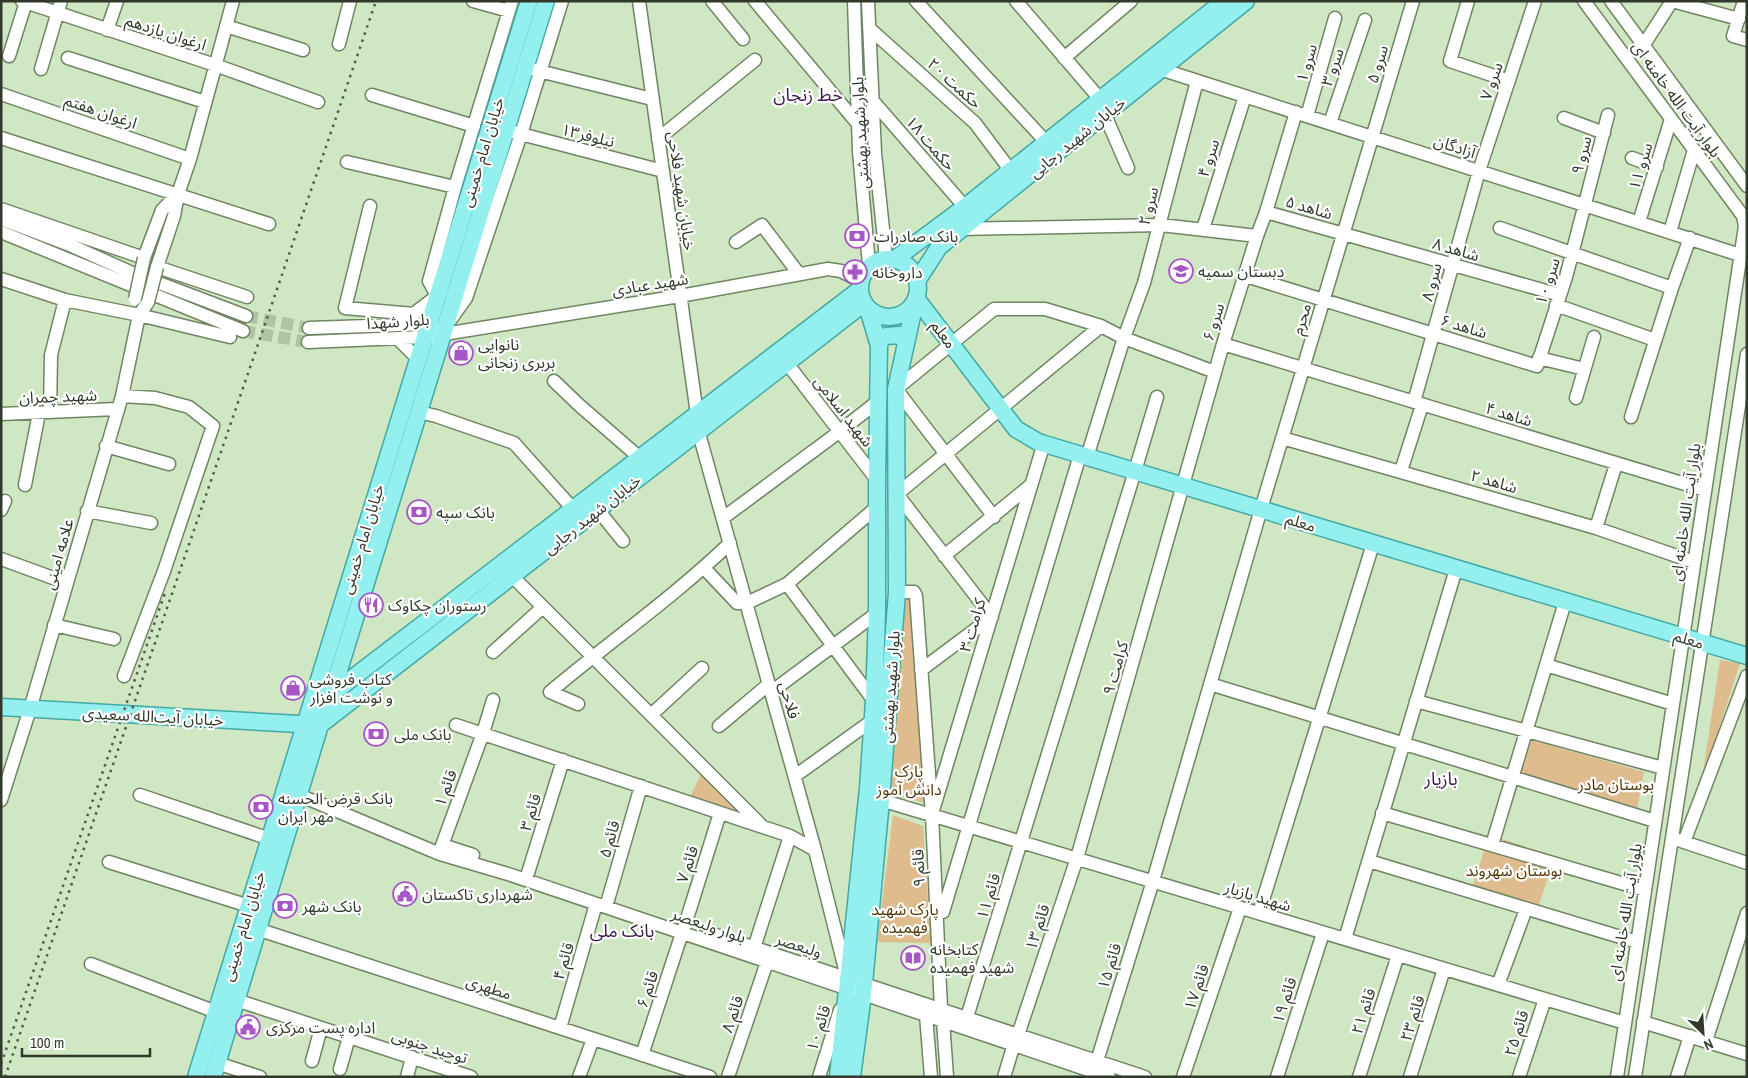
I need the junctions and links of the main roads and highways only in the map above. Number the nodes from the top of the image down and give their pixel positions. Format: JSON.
{"nodes":[{"id":1,"x":529,"y":1,"type":"edge"},
{"id":2,"x":546,"y":1,"type":"edge"},
{"id":3,"x":1224,"y":1,"type":"edge"},
{"id":4,"x":1246,"y":1,"type":"edge"},
{"id":5,"x":1156,"y":63,"type":"junction"},
{"id":6,"x":890,"y":259,"type":"junction"},
{"id":7,"x":918,"y":281,"type":"junction"},
{"id":8,"x":863,"y":296,"type":"junction"},
{"id":9,"x":916,"y":298,"type":"junction"},
{"id":10,"x":906,"y":342,"type":"junction"},
{"id":11,"x":879,"y":346,"type":"junction"},
{"id":12,"x":698,"y":422,"type":"junction"},
{"id":13,"x":378,"y":517,"type":"junction"},
{"id":14,"x":365,"y":559,"type":"junction"},
{"id":15,"x":1747,"y":656,"type":"edge"},
{"id":16,"x":343,"y":657,"type":"junction"},
{"id":17,"x":366,"y":669,"type":"junction"},
{"id":18,"x":331,"y":696,"type":"junction"},
{"id":19,"x":312,"y":702,"type":"junction"},
{"id":20,"x":1,"y":708,"type":"edge"},
{"id":21,"x":313,"y":725,"type":"junction"},
{"id":22,"x":215,"y":1070,"type":"edge"},
{"id":23,"x":196,"y":1077,"type":"edge"},
{"id":24,"x":838,"y":1077,"type":"edge"},
{"id":25,"x":852,"y":1077,"type":"edge"}],
"edges":[{"from":1,"to":13,"type":"main road","name":"خیابان امام خمینی"},
{"from":2,"to":13,"type":"main road","name":"خیابان امام خمینی"},
{"from":3,"to":5,"type":"main road","name":"خیابان شهید رجایی"},
{"from":4,"to":5,"type":"main road","name":"خیابان شهید رجایی"},
{"from":5,"to":6,"type":"main road","name":"خیابان شهید رجایی"},
{"from":5,"to":7,"type":"main road","name":"خیابان شهید رجایی"},
{"from":6,"to":7,"type":"main road"},
{"from":6,"to":8,"type":"main road"},
{"from":7,"to":9,"type":"main road"},
{"from":8,"to":9,"type":"main road"},
{"from":8,"to":11,"type":"main road","name":"بلوار شهید بهشتی"},
{"from":8,"to":12,"type":"main road","name":"خیابان شهید رجایی"},
{"from":8,"to":12,"type":"main road","name":"خیابان شهید رجایی"},
{"from":9,"to":10,"type":"main road","name":"بلوار شهید بهشتی"},
{"from":9,"to":15,"type":"main road","name":"معلم"},
{"from":10,"to":11,"type":"main road"},
{"from":10,"to":25,"type":"main road","name":"بلوار شهید بهشتی"},
{"from":11,"to":24,"type":"main road","name":"بلوار شهید بهشتی"},
{"from":12,"to":17,"type":"main road","name":"خیابان شهید رجایی"},
{"from":12,"to":21,"type":"main road","name":"خیابان شهید رجایی"},
{"from":13,"to":14,"type":"main road","name":"خیابان امام خمینی"},
{"from":14,"to":16,"type":"main road","name":"خیابان امام خمینی"},
{"from":14,"to":19,"type":"main road","name":"خیابان امام خمینی"},
{"from":16,"to":17,"type":"main road"},
{"from":16,"to":18,"type":"main road","name":"خیابان امام خمینی"},
{"from":17,"to":18,"type":"main road","name":"خیابان شهید رجایی"},
{"from":18,"to":19,"type":"main road"},
{"from":18,"to":21,"type":"main road","name":"خیابان امام خمینی"},
{"from":19,"to":21,"type":"main road","name":"خیابان امام خمینی"},
{"from":20,"to":21,"type":"main road","name":"خیابان آیت‌الله سعیدی"},
{"from":21,"to":22,"type":"main road","name":"خیابان امام خمینی"},
{"from":21,"to":23,"type":"main road","name":"خیابان امام خمینی"}]}
